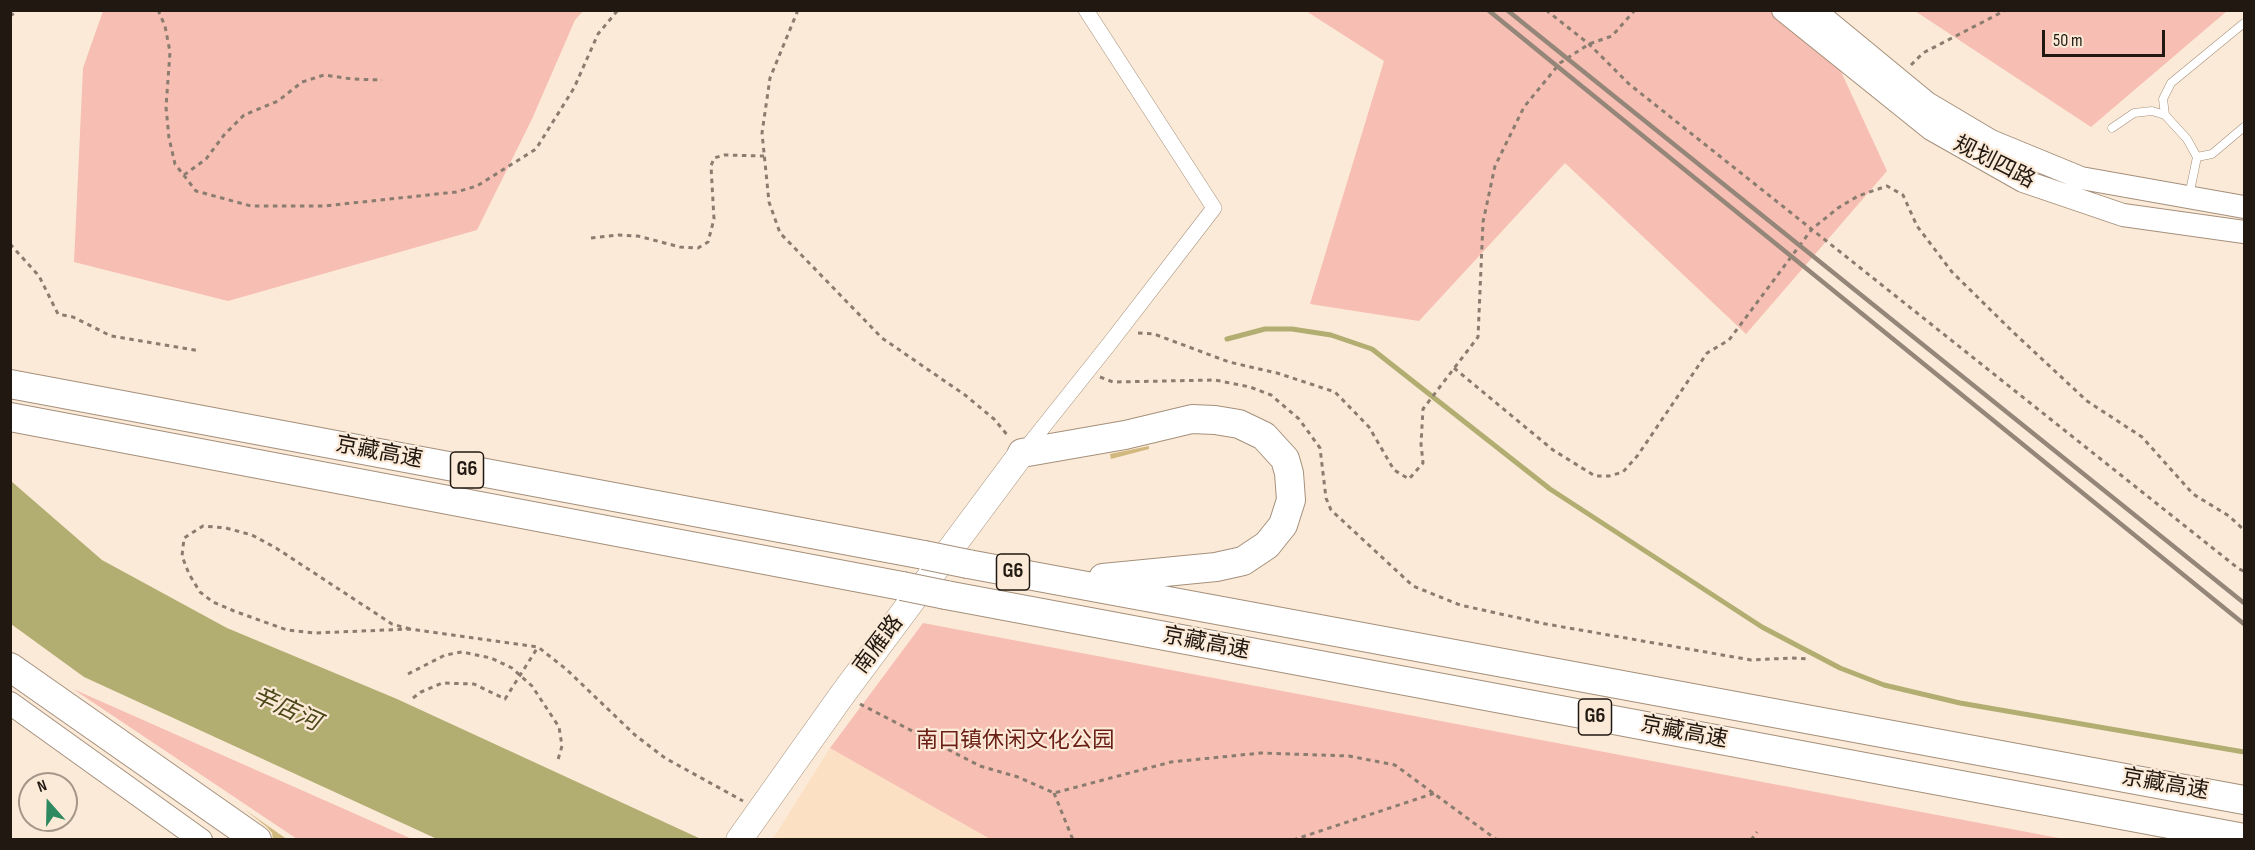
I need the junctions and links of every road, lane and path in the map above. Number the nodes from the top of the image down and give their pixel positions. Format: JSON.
{"nodes":[{"id":1,"x":19,"y":10,"type":"edge"},
{"id":2,"x":158,"y":10,"type":"edge"},
{"id":3,"x":618,"y":10,"type":"edge"},
{"id":4,"x":798,"y":10,"type":"edge"},
{"id":5,"x":1086,"y":10,"type":"edge"},
{"id":6,"x":1546,"y":10,"type":"edge"},
{"id":7,"x":1635,"y":10,"type":"edge"},
{"id":8,"x":1783,"y":10,"type":"edge"},
{"id":9,"x":1814,"y":10,"type":"edge"},
{"id":10,"x":2006,"y":10,"type":"edge"},
{"id":11,"x":10,"y":16,"type":"edge"},
{"id":12,"x":2244,"y":23,"type":"edge"},
{"id":13,"x":1589,"y":44,"type":"junction"},
{"id":14,"x":1898,"y":79,"type":"junction"},
{"id":15,"x":382,"y":80,"type":"dead end"},
{"id":16,"x":2165,"y":115,"type":"junction"},
{"id":17,"x":2244,"y":127,"type":"edge"},
{"id":18,"x":2112,"y":128,"type":"dead end"},
{"id":19,"x":764,"y":156,"type":"junction"},
{"id":20,"x":2197,"y":157,"type":"junction"},
{"id":21,"x":184,"y":176,"type":"junction"},
{"id":22,"x":2189,"y":197,"type":"junction"},
{"id":23,"x":2244,"y":207,"type":"edge"},
{"id":24,"x":1812,"y":229,"type":"junction"},
{"id":25,"x":2244,"y":232,"type":"edge"},
{"id":26,"x":591,"y":238,"type":"dead end"},
{"id":27,"x":10,"y":244,"type":"edge"},
{"id":28,"x":1119,"y":333,"type":"junction"},
{"id":29,"x":200,"y":351,"type":"dead end"},
{"id":30,"x":1454,"y":368,"type":"junction"},
{"id":31,"x":1087,"y":372,"type":"junction"},
{"id":32,"x":10,"y":384,"type":"edge"},
{"id":33,"x":12,"y":418,"type":"edge"},
{"id":34,"x":1022,"y":453,"type":"junction"},
{"id":35,"x":2244,"y":530,"type":"edge"},
{"id":36,"x":2244,"y":571,"type":"edge"},
{"id":37,"x":1059,"y":580,"type":"junction"},
{"id":38,"x":410,"y":629,"type":"junction"},
{"id":39,"x":538,"y":647,"type":"junction"},
{"id":40,"x":1810,"y":659,"type":"dead end"},
{"id":41,"x":10,"y":667,"type":"edge"},
{"id":42,"x":408,"y":674,"type":"dead end"},
{"id":43,"x":521,"y":676,"type":"junction"},
{"id":44,"x":842,"y":695,"type":"junction"},
{"id":45,"x":413,"y":698,"type":"dead end"},
{"id":46,"x":10,"y":703,"type":"edge"},
{"id":47,"x":557,"y":763,"type":"dead end"},
{"id":48,"x":1054,"y":793,"type":"junction"},
{"id":49,"x":1435,"y":793,"type":"junction"},
{"id":50,"x":2244,"y":800,"type":"edge"},
{"id":51,"x":760,"y":810,"type":"junction"},
{"id":52,"x":1757,"y":832,"type":"dead end"},
{"id":53,"x":740,"y":838,"type":"edge"},
{"id":54,"x":2244,"y":838,"type":"edge"},
{"id":55,"x":201,"y":840,"type":"edge"},
{"id":56,"x":257,"y":840,"type":"edge"},
{"id":57,"x":1073,"y":840,"type":"edge"},
{"id":58,"x":1293,"y":840,"type":"edge"},
{"id":59,"x":1497,"y":840,"type":"edge"},
{"id":60,"x":1751,"y":840,"type":"edge"}],
"edges":[{"from":1,"to":11,"type":"path"},
{"from":2,"to":21,"type":"path"},
{"from":3,"to":21,"type":"path"},
{"from":4,"to":19,"type":"path"},
{"from":5,"to":28,"type":"street"},
{"from":6,"to":13,"type":"path"},
{"from":7,"to":13,"type":"path"},
{"from":8,"to":25,"type":"main road","name":"规划四路"},
{"from":9,"to":14,"type":"main road","name":"规划四路"},
{"from":10,"to":14,"type":"path"},
{"from":12,"to":16,"type":"lane"},
{"from":13,"to":24,"type":"path"},
{"from":13,"to":30,"type":"path"},
{"from":14,"to":22,"type":"main road","name":"规划四路"},
{"from":15,"to":21,"type":"path"},
{"from":16,"to":18,"type":"lane"},
{"from":16,"to":20,"type":"lane"},
{"from":17,"to":20,"type":"lane"},
{"from":19,"to":26,"type":"path"},
{"from":19,"to":34,"type":"path"},
{"from":20,"to":22,"type":"lane"},
{"from":22,"to":23,"type":"main road","name":"规划四路"},
{"from":24,"to":30,"type":"path"},
{"from":24,"to":35,"type":"path"},
{"from":24,"to":36,"type":"path"},
{"from":27,"to":29,"type":"path"},
{"from":28,"to":30,"type":"path"},
{"from":28,"to":31,"type":"street"},
{"from":31,"to":34,"type":"street"},
{"from":31,"to":40,"type":"path"},
{"from":32,"to":37,"type":"highway","name":"京藏高速","number":"G6","bridge":true},
{"from":33,"to":54,"type":"highway","name":"京藏高速","number":"G6","bridge":true},
{"from":34,"to":37,"type":"highway"},
{"from":34,"to":44,"type":"main road","name":"南雁路"},
{"from":37,"to":50,"type":"highway","name":"京藏高速","number":"G6"},
{"from":38,"to":38,"type":"path"},
{"from":38,"to":39,"type":"path"},
{"from":39,"to":43,"type":"path"},
{"from":39,"to":51,"type":"path"},
{"from":41,"to":56,"type":"highway"},
{"from":42,"to":43,"type":"path"},
{"from":43,"to":45,"type":"path"},
{"from":43,"to":47,"type":"path"},
{"from":44,"to":48,"type":"path"},
{"from":44,"to":51,"type":"main road","name":"南雁路"},
{"from":46,"to":55,"type":"main road"},
{"from":48,"to":49,"type":"path"},
{"from":48,"to":57,"type":"path"},
{"from":49,"to":58,"type":"path"},
{"from":49,"to":59,"type":"path"},
{"from":51,"to":53,"type":"main road","name":"南雁路"},
{"from":52,"to":60,"type":"path"}]}
